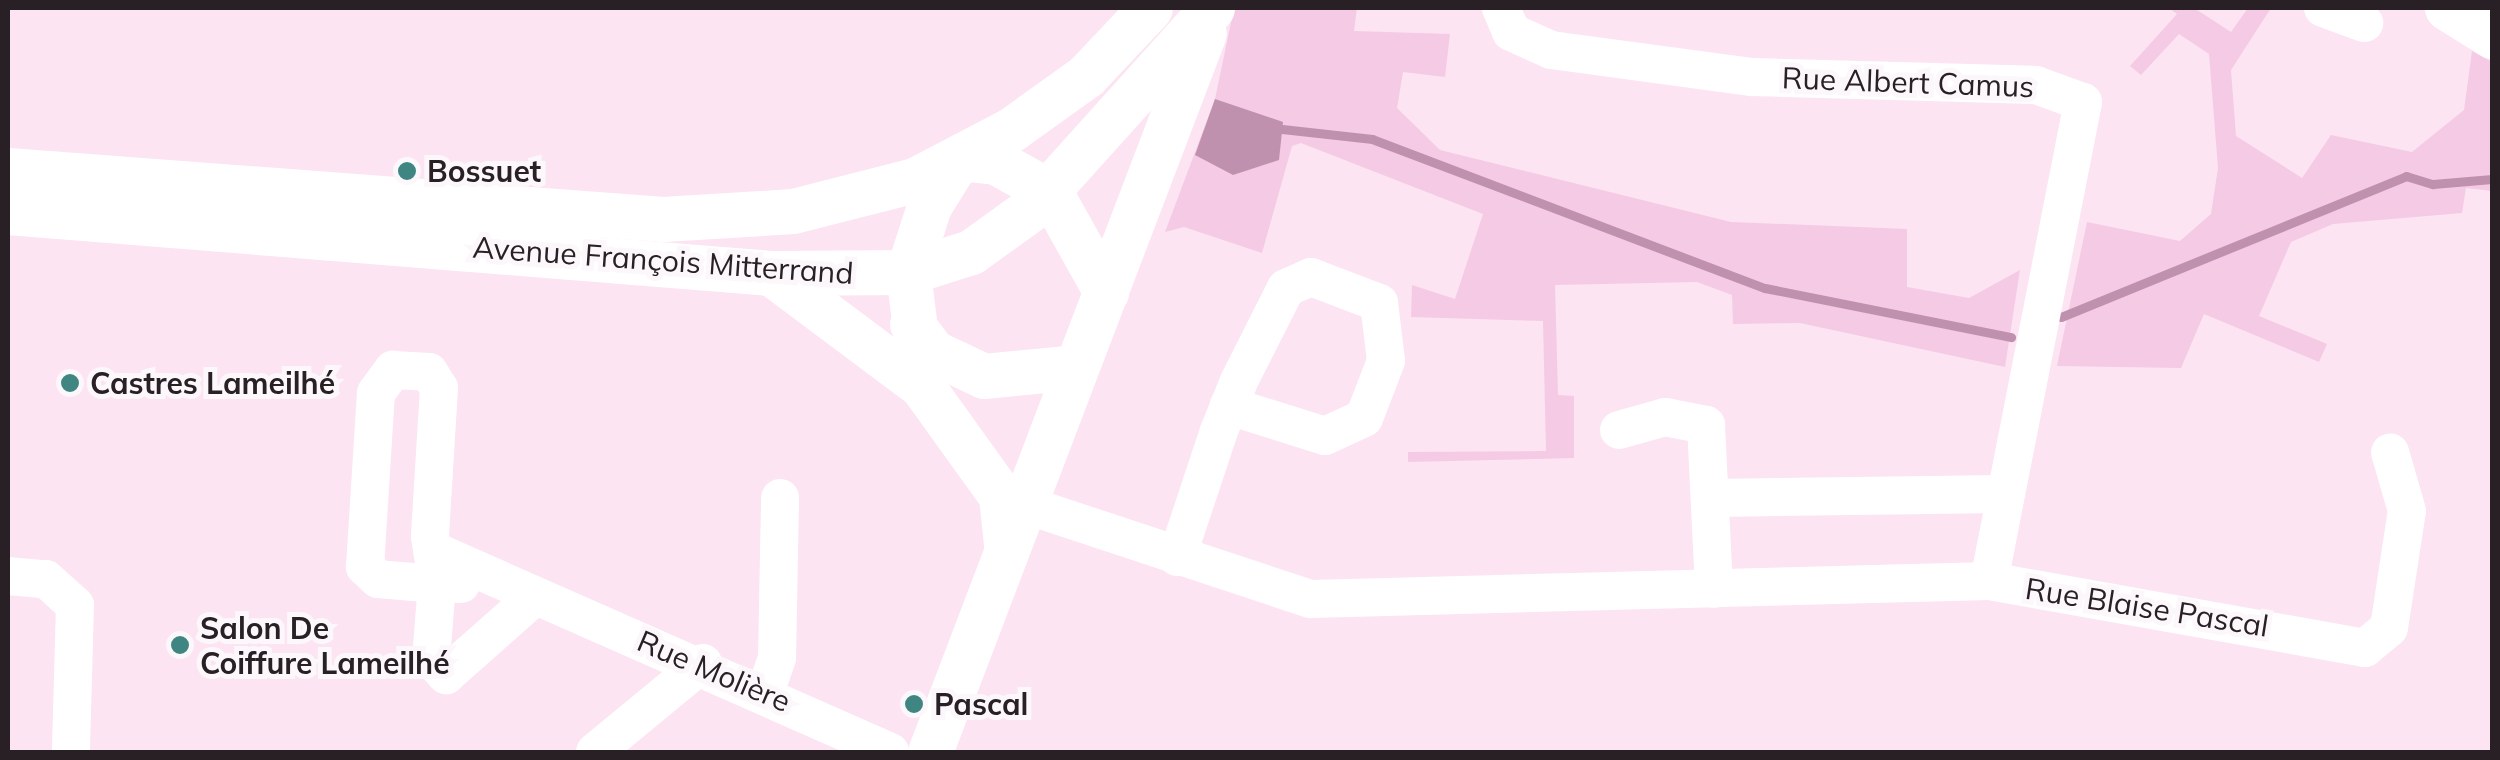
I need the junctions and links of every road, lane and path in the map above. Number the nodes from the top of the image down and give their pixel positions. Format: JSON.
{"nodes":[{"id":1,"x":1150,"y":8,"type":"edge"},
{"id":2,"x":1213,"y":8,"type":"edge"},
{"id":3,"x":1501,"y":8,"type":"edge"},
{"id":4,"x":2322,"y":8,"type":"edge"},
{"id":5,"x":2447,"y":8,"type":"edge"},
{"id":6,"x":2364,"y":23,"type":"dead end"},
{"id":7,"x":2492,"y":36,"type":"edge"},
{"id":8,"x":959,"y":158,"type":"junction"},
{"id":9,"x":8,"y":170,"type":"edge"},
{"id":10,"x":1050,"y":192,"type":"junction"},
{"id":11,"x":8,"y":212,"type":"edge"},
{"id":12,"x":908,"y":272,"type":"junction"},
{"id":13,"x":771,"y":273,"type":"junction"},
{"id":14,"x":1106,"y":292,"type":"junction"},
{"id":15,"x":916,"y":356,"type":"junction"},
{"id":16,"x":1076,"y":367,"type":"junction"},
{"id":17,"x":1229,"y":406,"type":"junction"},
{"id":18,"x":1619,"y":430,"type":"dead end"},
{"id":19,"x":2390,"y":452,"type":"dead end"},
{"id":20,"x":2003,"y":494,"type":"junction"},
{"id":21,"x":780,"y":498,"type":"dead end"},
{"id":22,"x":1712,"y":498,"type":"junction"},
{"id":23,"x":1012,"y":500,"type":"junction"},
{"id":24,"x":1177,"y":556,"type":"junction"},
{"id":25,"x":438,"y":568,"type":"junction"},
{"id":26,"x":8,"y":576,"type":"edge"},
{"id":27,"x":1989,"y":581,"type":"junction"},
{"id":28,"x":1714,"y":589,"type":"junction"},
{"id":29,"x":516,"y":592,"type":"junction"},
{"id":30,"x":703,"y":663,"type":"junction"},
{"id":31,"x":766,"y":690,"type":"junction"},
{"id":32,"x":72,"y":752,"type":"edge"},
{"id":33,"x":595,"y":752,"type":"edge"},
{"id":34,"x":890,"y":752,"type":"edge"},
{"id":35,"x":930,"y":752,"type":"edge"}],
"edges":[{"from":1,"to":8,"type":"street","name":"Avenue François Mitterrand"},
{"from":2,"to":10,"type":"street","name":"Avenue François Mitterrand"},
{"from":2,"to":14,"type":"street"},
{"from":3,"to":20,"type":"street","name":"Rue Albert Camus"},
{"from":4,"to":6,"type":"street"},
{"from":5,"to":7,"type":"street"},
{"from":8,"to":9,"type":"street","name":"Avenue François Mitterrand"},
{"from":8,"to":10,"type":"street"},
{"from":8,"to":12,"type":"street"},
{"from":10,"to":12,"type":"street","name":"Avenue François Mitterrand"},
{"from":10,"to":14,"type":"street"},
{"from":11,"to":13,"type":"street","name":"Avenue François Mitterrand"},
{"from":12,"to":13,"type":"street","name":"Avenue François Mitterrand"},
{"from":12,"to":15,"type":"street"},
{"from":13,"to":15,"type":"street"},
{"from":14,"to":16,"type":"street"},
{"from":15,"to":16,"type":"street"},
{"from":15,"to":23,"type":"street"},
{"from":16,"to":23,"type":"street"},
{"from":17,"to":17,"type":"street"},
{"from":17,"to":24,"type":"street"},
{"from":18,"to":22,"type":"street"},
{"from":19,"to":27,"type":"street","name":"Rue Blaise Pascal"},
{"from":20,"to":22,"type":"street"},
{"from":20,"to":27,"type":"street","name":"Rue Albert Camus"},
{"from":21,"to":31,"type":"street"},
{"from":22,"to":28,"type":"street"},
{"from":23,"to":24,"type":"street","name":"Rue Blaise Pascal"},
{"from":23,"to":35,"type":"street"},
{"from":24,"to":28,"type":"street","name":"Rue Blaise Pascal"},
{"from":25,"to":25,"type":"street","name":"Rue Molière"},
{"from":25,"to":29,"type":"street","name":"Rue Molière"},
{"from":25,"to":29,"type":"street","name":"Rue Molière"},
{"from":26,"to":32,"type":"street"},
{"from":27,"to":28,"type":"street","name":"Rue Blaise Pascal"},
{"from":29,"to":30,"type":"street","name":"Rue Molière"},
{"from":30,"to":31,"type":"street","name":"Rue Molière"},
{"from":30,"to":33,"type":"street"},
{"from":31,"to":34,"type":"street","name":"Rue Molière"}]}
